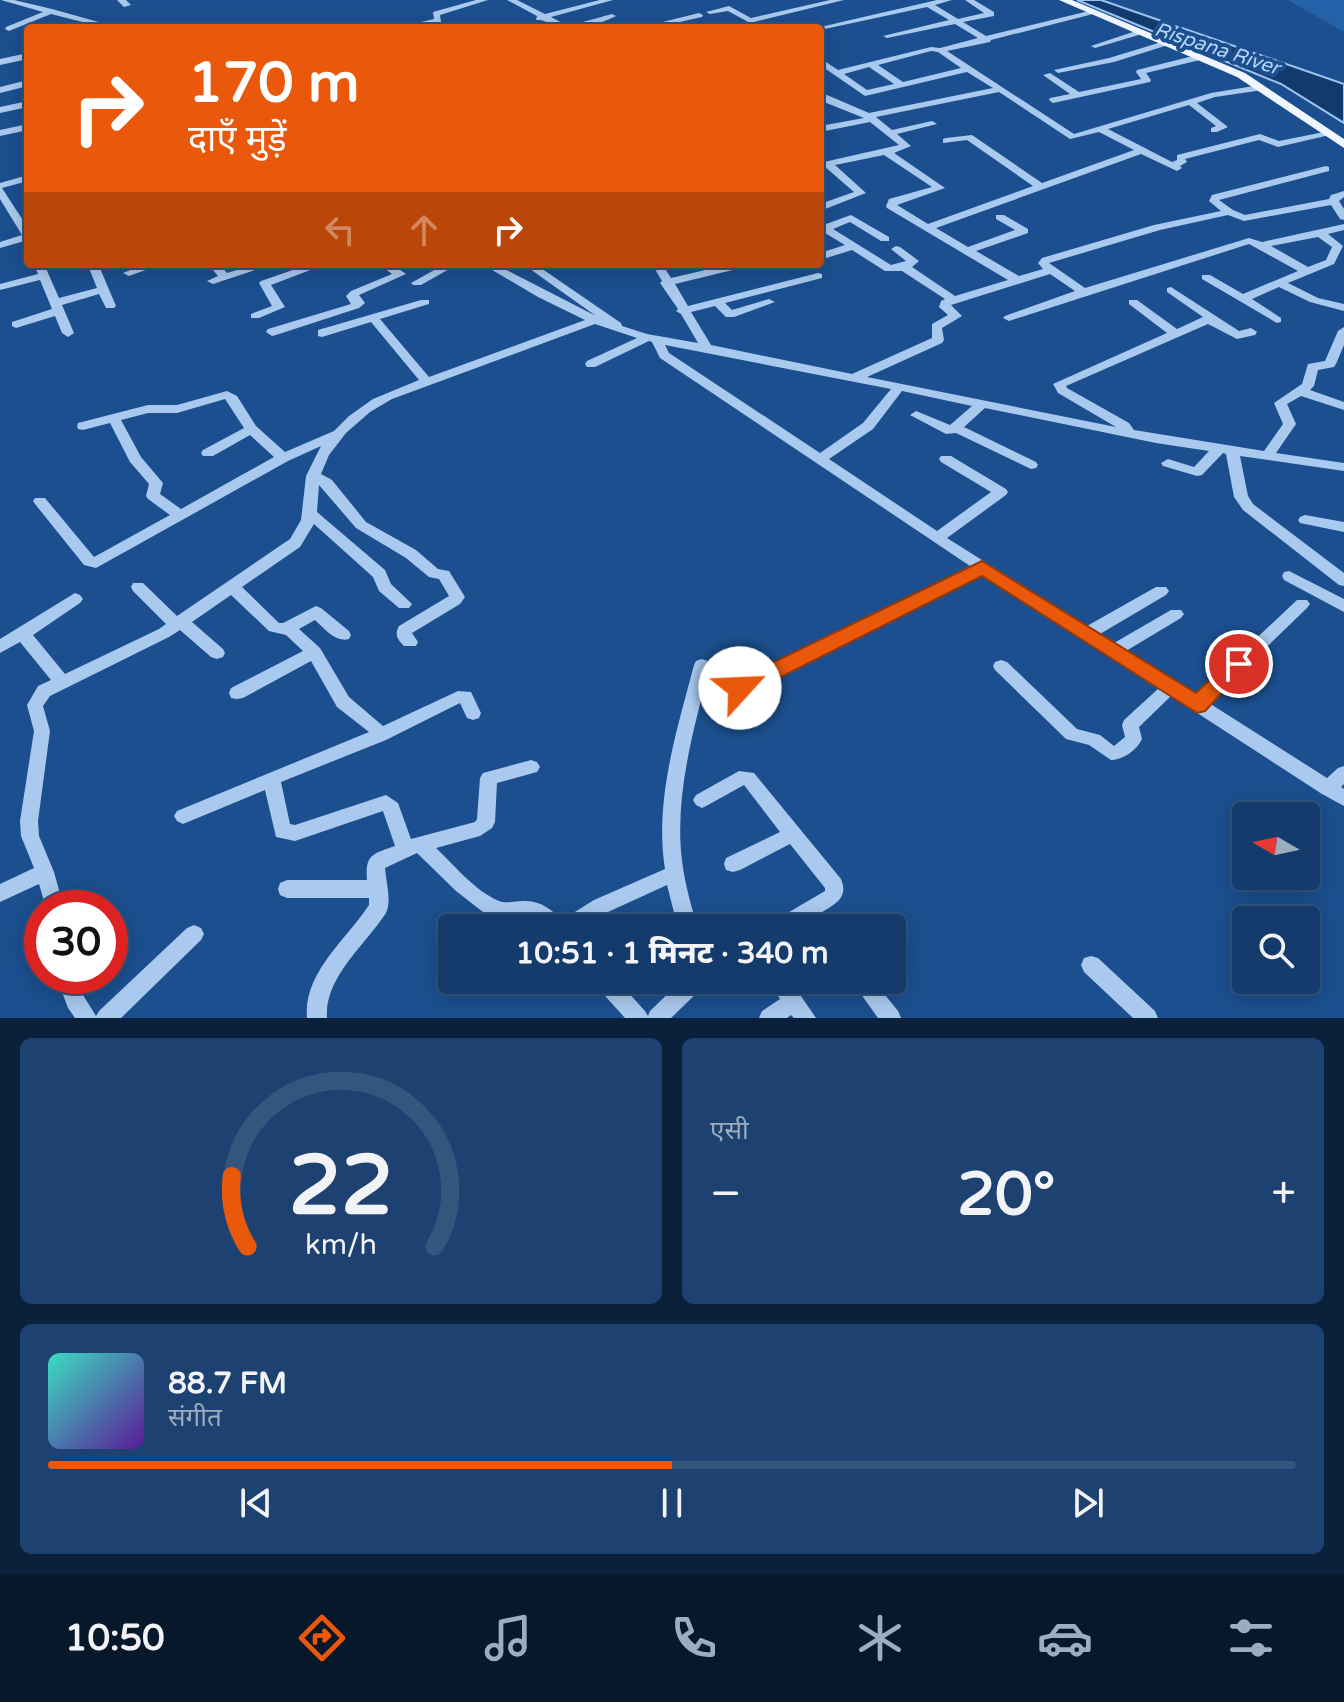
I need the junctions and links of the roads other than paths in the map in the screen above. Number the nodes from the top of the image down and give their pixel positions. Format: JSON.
{"nodes":[{"id":1,"x":39,"y":0,"type":"edge"},
{"id":2,"x":484,"y":0,"type":"edge"},
{"id":3,"x":532,"y":0,"type":"edge"},
{"id":4,"x":609,"y":0,"type":"edge"},
{"id":5,"x":840,"y":0,"type":"edge"},
{"id":6,"x":882,"y":0,"type":"edge"},
{"id":7,"x":948,"y":0,"type":"edge"},
{"id":8,"x":969,"y":0,"type":"edge"},
{"id":9,"x":1064,"y":0,"type":"edge"},
{"id":10,"x":4,"y":1,"type":"edge"},
{"id":11,"x":513,"y":2,"type":"edge"},
{"id":12,"x":22,"y":4,"type":"junction"},
{"id":13,"x":928,"y":4,"type":"junction"},
{"id":14,"x":900,"y":10,"type":"junction"},
{"id":15,"x":52,"y":11,"type":"junction"},
{"id":16,"x":710,"y":12,"type":"dead end"},
{"id":17,"x":1090,"y":12,"type":"junction"},
{"id":18,"x":699,"y":15,"type":"dead end"},
{"id":19,"x":612,"y":16,"type":"dead end"},
{"id":20,"x":539,"y":18,"type":"junction"},
{"id":21,"x":957,"y":21,"type":"junction"},
{"id":22,"x":101,"y":24,"type":"edge"},
{"id":23,"x":417,"y":24,"type":"edge"},
{"id":24,"x":556,"y":24,"type":"edge"},
{"id":25,"x":583,"y":24,"type":"edge"},
{"id":26,"x":660,"y":24,"type":"edge"},
{"id":27,"x":824,"y":27,"type":"edge"},
{"id":28,"x":5,"y":29,"type":"edge"},
{"id":29,"x":1139,"y":32,"type":"junction"},
{"id":30,"x":887,"y":36,"type":"dead end"},
{"id":31,"x":987,"y":40,"type":"junction"},
{"id":32,"x":1165,"y":43,"type":"junction"},
{"id":33,"x":1095,"y":46,"type":"dead end"},
{"id":34,"x":940,"y":50,"type":"junction"},
{"id":35,"x":24,"y":57,"type":"edge"},
{"id":36,"x":1201,"y":57,"type":"junction"},
{"id":37,"x":871,"y":61,"type":"junction"},
{"id":38,"x":0,"y":62,"type":"edge"},
{"id":39,"x":824,"y":64,"type":"edge"},
{"id":40,"x":967,"y":69,"type":"junction"},
{"id":41,"x":1058,"y":70,"type":"dead end"},
{"id":42,"x":837,"y":73,"type":"junction"},
{"id":43,"x":1047,"y":75,"type":"dead end"},
{"id":44,"x":24,"y":84,"type":"edge"},
{"id":45,"x":902,"y":85,"type":"junction"},
{"id":46,"x":1260,"y":88,"type":"junction"},
{"id":47,"x":0,"y":90,"type":"edge"},
{"id":48,"x":998,"y":90,"type":"junction"},
{"id":49,"x":1078,"y":95,"type":"junction"},
{"id":50,"x":824,"y":98,"type":"edge"},
{"id":51,"x":1053,"y":100,"type":"dead end"},
{"id":52,"x":1192,"y":103,"type":"junction"},
{"id":53,"x":24,"y":105,"type":"edge"},
{"id":54,"x":0,"y":110,"type":"edge"},
{"id":55,"x":869,"y":117,"type":"junction"},
{"id":56,"x":932,"y":124,"type":"dead end"},
{"id":57,"x":24,"y":128,"type":"edge"},
{"id":58,"x":824,"y":128,"type":"edge"},
{"id":59,"x":1098,"y":128,"type":"junction"},
{"id":60,"x":1214,"y":130,"type":"dead end"},
{"id":61,"x":0,"y":133,"type":"edge"},
{"id":62,"x":890,"y":133,"type":"junction"},
{"id":63,"x":1329,"y":134,"type":"junction"},
{"id":64,"x":946,"y":141,"type":"dead end"},
{"id":65,"x":1344,"y":144,"type":"edge"},
{"id":66,"x":1142,"y":150,"type":"junction"},
{"id":67,"x":886,"y":152,"type":"junction"},
{"id":68,"x":1326,"y":169,"type":"dead end"},
{"id":69,"x":24,"y":179,"type":"edge"},
{"id":70,"x":1041,"y":187,"type":"junction"},
{"id":71,"x":0,"y":188,"type":"edge"},
{"id":72,"x":1344,"y":194,"type":"edge"},
{"id":73,"x":1334,"y":201,"type":"junction"},
{"id":74,"x":824,"y":207,"type":"edge"},
{"id":75,"x":1229,"y":212,"type":"junction"},
{"id":76,"x":14,"y":215,"type":"junction"},
{"id":77,"x":1000,"y":217,"type":"dead end"},
{"id":78,"x":1344,"y":217,"type":"edge"},
{"id":79,"x":0,"y":219,"type":"edge"},
{"id":80,"x":824,"y":225,"type":"edge"},
{"id":81,"x":824,"y":227,"type":"edge"},
{"id":82,"x":929,"y":227,"type":"junction"},
{"id":83,"x":1344,"y":227,"type":"edge"},
{"id":84,"x":24,"y":231,"type":"edge"},
{"id":85,"x":1320,"y":233,"type":"junction"},
{"id":86,"x":24,"y":238,"type":"edge"},
{"id":87,"x":885,"y":239,"type":"dead end"},
{"id":88,"x":0,"y":245,"type":"edge"},
{"id":89,"x":1261,"y":245,"type":"junction"},
{"id":90,"x":854,"y":246,"type":"junction"},
{"id":91,"x":896,"y":249,"type":"dead end"},
{"id":92,"x":969,"y":250,"type":"junction"},
{"id":93,"x":824,"y":256,"type":"edge"},
{"id":94,"x":904,"y":267,"type":"junction"},
{"id":95,"x":95,"y":268,"type":"dead end"},
{"id":96,"x":145,"y":268,"type":"edge"},
{"id":97,"x":215,"y":268,"type":"edge"},
{"id":98,"x":255,"y":268,"type":"edge"},
{"id":99,"x":298,"y":268,"type":"edge"},
{"id":100,"x":390,"y":268,"type":"edge"},
{"id":101,"x":445,"y":268,"type":"edge"},
{"id":102,"x":494,"y":268,"type":"edge"},
{"id":103,"x":534,"y":268,"type":"edge"},
{"id":104,"x":662,"y":268,"type":"edge"},
{"id":105,"x":728,"y":268,"type":"edge"},
{"id":106,"x":41,"y":270,"type":"edge"},
{"id":107,"x":1051,"y":270,"type":"junction"},
{"id":108,"x":1308,"y":272,"type":"junction"},
{"id":109,"x":129,"y":273,"type":"dead end"},
{"id":110,"x":818,"y":276,"type":"dead end"},
{"id":111,"x":1206,"y":277,"type":"dead end"},
{"id":112,"x":1017,"y":280,"type":"junction"},
{"id":113,"x":417,"y":283,"type":"dead end"},
{"id":114,"x":666,"y":283,"type":"junction"},
{"id":115,"x":1281,"y":284,"type":"junction"},
{"id":116,"x":0,"y":287,"type":"edge"},
{"id":117,"x":103,"y":290,"type":"junction"},
{"id":118,"x":1171,"y":290,"type":"dead end"},
{"id":119,"x":1084,"y":292,"type":"junction"},
{"id":120,"x":1243,"y":299,"type":"junction"},
{"id":121,"x":953,"y":300,"type":"junction"},
{"id":122,"x":716,"y":301,"type":"junction"},
{"id":123,"x":425,"y":302,"type":"dead end"},
{"id":124,"x":769,"y":302,"type":"dead end"},
{"id":125,"x":1133,"y":302,"type":"dead end"},
{"id":126,"x":110,"y":306,"type":"dead end"},
{"id":127,"x":57,"y":307,"type":"junction"},
{"id":128,"x":1344,"y":308,"type":"edge"},
{"id":129,"x":682,"y":311,"type":"junction"},
{"id":130,"x":255,"y":316,"type":"dead end"},
{"id":131,"x":1009,"y":318,"type":"dead end"},
{"id":132,"x":1213,"y":319,"type":"junction"},
{"id":133,"x":375,"y":320,"type":"junction"},
{"id":134,"x":1277,"y":320,"type":"dead end"},
{"id":135,"x":592,"y":321,"type":"junction"},
{"id":136,"x":16,"y":324,"type":"dead end"},
{"id":137,"x":1344,"y":331,"type":"edge"},
{"id":138,"x":272,"y":332,"type":"dead end"},
{"id":139,"x":1251,"y":332,"type":"dead end"},
{"id":140,"x":68,"y":333,"type":"dead end"},
{"id":141,"x":322,"y":333,"type":"dead end"},
{"id":142,"x":1175,"y":333,"type":"junction"},
{"id":143,"x":630,"y":335,"type":"junction"},
{"id":144,"x":651,"y":340,"type":"junction"},
{"id":145,"x":707,"y":348,"type":"junction"},
{"id":146,"x":591,"y":364,"type":"dead end"},
{"id":147,"x":853,"y":378,"type":"junction"},
{"id":148,"x":426,"y":381,"type":"junction"},
{"id":149,"x":898,"y":388,"type":"junction"},
{"id":150,"x":1299,"y":391,"type":"junction"},
{"id":151,"x":981,"y":405,"type":"junction"},
{"id":152,"x":1344,"y":406,"type":"edge"},
{"id":153,"x":916,"y":415,"type":"dead end"},
{"id":154,"x":113,"y":417,"type":"junction"},
{"id":155,"x":83,"y":426,"type":"dead end"},
{"id":156,"x":956,"y":428,"type":"junction"},
{"id":157,"x":251,"y":429,"type":"junction"},
{"id":158,"x":339,"y":434,"type":"junction"},
{"id":159,"x":1130,"y":434,"type":"junction"},
{"id":160,"x":1226,"y":450,"type":"junction"},
{"id":161,"x":208,"y":453,"type":"dead end"},
{"id":162,"x":1266,"y":457,"type":"junction"},
{"id":163,"x":283,"y":458,"type":"junction"},
{"id":164,"x":820,"y":459,"type":"junction"},
{"id":165,"x":946,"y":459,"type":"dead end"},
{"id":166,"x":1168,"y":463,"type":"dead end"},
{"id":167,"x":1031,"y":465,"type":"dead end"},
{"id":168,"x":1344,"y":467,"type":"edge"},
{"id":169,"x":313,"y":476,"type":"junction"},
{"id":170,"x":40,"y":501,"type":"dead end"},
{"id":171,"x":311,"y":514,"type":"junction"},
{"id":172,"x":180,"y":516,"type":"junction"},
{"id":173,"x":1305,"y":520,"type":"dead end"},
{"id":174,"x":1344,"y":527,"type":"edge"},
{"id":175,"x":937,"y":538,"type":"junction"},
{"id":176,"x":982,"y":567,"type":"junction"},
{"id":177,"x":1289,"y":576,"type":"dead end"},
{"id":178,"x":1344,"y":581,"type":"edge"},
{"id":179,"x":138,"y":587,"type":"dead end"},
{"id":180,"x":233,"y":588,"type":"junction"},
{"id":181,"x":1161,"y":591,"type":"dead end"},
{"id":182,"x":75,"y":599,"type":"dead end"},
{"id":183,"x":404,"y":604,"type":"dead end"},
{"id":184,"x":1302,"y":604,"type":"dead end"},
{"id":185,"x":1344,"y":606,"type":"edge"},
{"id":186,"x":1176,"y":614,"type":"dead end"},
{"id":187,"x":179,"y":624,"type":"junction"},
{"id":188,"x":287,"y":628,"type":"junction"},
{"id":189,"x":23,"y":632,"type":"junction"},
{"id":190,"x":1087,"y":634,"type":"junction"},
{"id":191,"x":343,"y":635,"type":"dead end"},
{"id":192,"x":410,"y":642,"type":"dead end"},
{"id":193,"x":0,"y":647,"type":"edge"},
{"id":194,"x":1113,"y":651,"type":"junction"},
{"id":195,"x":314,"y":652,"type":"junction"},
{"id":196,"x":217,"y":653,"type":"dead end"},
{"id":197,"x":702,"y":665,"type":"dead end"},
{"id":198,"x":1001,"y":666,"type":"dead end"},
{"id":199,"x":62,"y":682,"type":"junction"},
{"id":200,"x":1170,"y":687,"type":"junction"},
{"id":201,"x":740,"y":688,"type":"dead end"},
{"id":202,"x":237,"y":693,"type":"dead end"},
{"id":203,"x":1197,"y":705,"type":"junction"},
{"id":204,"x":473,"y":713,"type":"dead end"},
{"id":205,"x":380,"y":735,"type":"junction"},
{"id":206,"x":531,"y":767,"type":"dead end"},
{"id":207,"x":1344,"y":773,"type":"edge"},
{"id":208,"x":273,"y":779,"type":"junction"},
{"id":209,"x":1328,"y":789,"type":"junction"},
{"id":210,"x":1344,"y":798,"type":"edge"},
{"id":211,"x":702,"y":800,"type":"dead end"},
{"id":212,"x":183,"y":816,"type":"dead end"},
{"id":213,"x":793,"y":834,"type":"junction"},
{"id":214,"x":412,"y":847,"type":"junction"},
{"id":215,"x":733,"y":864,"type":"dead end"},
{"id":216,"x":45,"y":872,"type":"junction"},
{"id":217,"x":675,"y":873,"type":"junction"},
{"id":218,"x":287,"y":889,"type":"dead end"},
{"id":219,"x":379,"y":889,"type":"junction"},
{"id":220,"x":50,"y":890,"type":"edge"},
{"id":221,"x":0,"y":893,"type":"edge"},
{"id":222,"x":808,"y":911,"type":"junction"},
{"id":223,"x":543,"y":914,"type":"edge"},
{"id":224,"x":589,"y":914,"type":"edge"},
{"id":225,"x":685,"y":914,"type":"edge"},
{"id":226,"x":803,"y":914,"type":"edge"},
{"id":227,"x":810,"y":914,"type":"edge"},
{"id":228,"x":194,"y":934,"type":"dead end"},
{"id":229,"x":1091,"y":965,"type":"dead end"},
{"id":230,"x":72,"y":994,"type":"edge"},
{"id":231,"x":617,"y":994,"type":"edge"},
{"id":232,"x":682,"y":994,"type":"edge"},
{"id":233,"x":872,"y":994,"type":"edge"},
{"id":234,"x":800,"y":1010,"type":"edge"},
{"id":235,"x":87,"y":1018,"type":"edge"},
{"id":236,"x":106,"y":1018,"type":"edge"},
{"id":237,"x":317,"y":1018,"type":"edge"},
{"id":238,"x":638,"y":1018,"type":"edge"},
{"id":239,"x":657,"y":1018,"type":"edge"},
{"id":240,"x":769,"y":1018,"type":"edge"},
{"id":241,"x":891,"y":1018,"type":"edge"},
{"id":242,"x":1148,"y":1018,"type":"edge"}],
"edges":[{"from":1,"to":12,"type":"street"},
{"from":2,"to":23,"type":"street"},
{"from":3,"to":11,"type":"street"},
{"from":4,"to":20,"type":"street"},
{"from":5,"to":16,"type":"street"},
{"from":6,"to":14,"type":"street"},
{"from":7,"to":13,"type":"street"},
{"from":8,"to":21,"type":"street"},
{"from":9,"to":17,"type":"main road"},
{"from":10,"to":12,"type":"street"},
{"from":11,"to":20,"type":"street"},
{"from":12,"to":15,"type":"street"},
{"from":13,"to":14,"type":"street"},
{"from":13,"to":21,"type":"street"},
{"from":14,"to":27,"type":"street"},
{"from":15,"to":22,"type":"street"},
{"from":15,"to":28,"type":"street"},
{"from":17,"to":29,"type":"main road"},
{"from":17,"to":31,"type":"street"},
{"from":18,"to":26,"type":"street"},
{"from":19,"to":25,"type":"street"},
{"from":20,"to":24,"type":"street"},
{"from":21,"to":30,"type":"street"},
{"from":21,"to":31,"type":"street"},
{"from":29,"to":32,"type":"main road"},
{"from":29,"to":33,"type":"street"},
{"from":31,"to":34,"type":"street"},
{"from":32,"to":36,"type":"main road"},
{"from":32,"to":41,"type":"street"},
{"from":34,"to":37,"type":"street"},
{"from":34,"to":40,"type":"street"},
{"from":35,"to":38,"type":"street"},
{"from":36,"to":46,"type":"main road"},
{"from":36,"to":49,"type":"street"},
{"from":37,"to":42,"type":"street"},
{"from":37,"to":45,"type":"street"},
{"from":39,"to":42,"type":"street"},
{"from":40,"to":45,"type":"street"},
{"from":40,"to":48,"type":"street"},
{"from":42,"to":45,"type":"street"},
{"from":43,"to":49,"type":"street"},
{"from":44,"to":47,"type":"street"},
{"from":46,"to":52,"type":"street"},
{"from":46,"to":63,"type":"main road"},
{"from":48,"to":55,"type":"street"},
{"from":48,"to":59,"type":"street"},
{"from":49,"to":51,"type":"street"},
{"from":50,"to":55,"type":"street"},
{"from":52,"to":59,"type":"street"},
{"from":52,"to":60,"type":"street"},
{"from":53,"to":54,"type":"street"},
{"from":55,"to":58,"type":"street"},
{"from":55,"to":62,"type":"street"},
{"from":56,"to":62,"type":"street"},
{"from":57,"to":61,"type":"street"},
{"from":59,"to":66,"type":"street"},
{"from":62,"to":67,"type":"street"},
{"from":63,"to":65,"type":"main road"},
{"from":63,"to":66,"type":"street"},
{"from":64,"to":70,"type":"street"},
{"from":66,"to":70,"type":"street"},
{"from":67,"to":74,"type":"street"},
{"from":67,"to":82,"type":"street"},
{"from":68,"to":75,"type":"street"},
{"from":69,"to":71,"type":"street"},
{"from":70,"to":82,"type":"street"},
{"from":71,"to":76,"type":"street"},
{"from":72,"to":73,"type":"street"},
{"from":73,"to":75,"type":"street"},
{"from":73,"to":78,"type":"street"},
{"from":75,"to":107,"type":"street"},
{"from":76,"to":79,"type":"street"},
{"from":76,"to":84,"type":"street"},
{"from":77,"to":92,"type":"street"},
{"from":80,"to":87,"type":"street"},
{"from":81,"to":90,"type":"street"},
{"from":82,"to":92,"type":"street"},
{"from":83,"to":85,"type":"street"},
{"from":85,"to":89,"type":"street"},
{"from":85,"to":108,"type":"street"},
{"from":86,"to":88,"type":"street"},
{"from":89,"to":108,"type":"street"},
{"from":89,"to":119,"type":"street"},
{"from":90,"to":93,"type":"street"},
{"from":90,"to":94,"type":"street"},
{"from":91,"to":94,"type":"street"},
{"from":92,"to":112,"type":"street"},
{"from":94,"to":121,"type":"street"},
{"from":95,"to":117,"type":"street"},
{"from":96,"to":109,"type":"street"},
{"from":97,"to":98,"type":"street"},
{"from":99,"to":130,"type":"street"},
{"from":100,"to":138,"type":"street"},
{"from":101,"to":113,"type":"street"},
{"from":102,"to":135,"type":"street"},
{"from":103,"to":143,"type":"street"},
{"from":104,"to":114,"type":"street"},
{"from":105,"to":114,"type":"street"},
{"from":106,"to":116,"type":"street"},
{"from":106,"to":127,"type":"street"},
{"from":107,"to":112,"type":"street"},
{"from":107,"to":119,"type":"street"},
{"from":108,"to":115,"type":"street"},
{"from":110,"to":122,"type":"street"},
{"from":111,"to":120,"type":"street"},
{"from":112,"to":121,"type":"street"},
{"from":114,"to":129,"type":"street"},
{"from":115,"to":120,"type":"street"},
{"from":115,"to":128,"type":"street"},
{"from":117,"to":126,"type":"street"},
{"from":117,"to":127,"type":"street"},
{"from":118,"to":132,"type":"street"},
{"from":119,"to":131,"type":"street"},
{"from":120,"to":134,"type":"street"},
{"from":121,"to":147,"type":"street"},
{"from":122,"to":124,"type":"street"},
{"from":122,"to":129,"type":"street"},
{"from":123,"to":133,"type":"street"},
{"from":125,"to":142,"type":"street"},
{"from":127,"to":136,"type":"street"},
{"from":127,"to":140,"type":"street"},
{"from":129,"to":145,"type":"street"},
{"from":132,"to":139,"type":"street"},
{"from":132,"to":142,"type":"street"},
{"from":133,"to":141,"type":"street"},
{"from":133,"to":148,"type":"street"},
{"from":135,"to":143,"type":"street"},
{"from":135,"to":148,"type":"street"},
{"from":137,"to":150,"type":"street"},
{"from":142,"to":159,"type":"street"},
{"from":143,"to":144,"type":"street"},
{"from":144,"to":145,"type":"street"},
{"from":144,"to":146,"type":"street"},
{"from":144,"to":164,"type":"street"},
{"from":145,"to":147,"type":"street"},
{"from":147,"to":149,"type":"street"},
{"from":148,"to":158,"type":"street"},
{"from":149,"to":151,"type":"street"},
{"from":149,"to":164,"type":"street"},
{"from":150,"to":152,"type":"street"},
{"from":150,"to":162,"type":"street"},
{"from":151,"to":156,"type":"street"},
{"from":151,"to":159,"type":"street"},
{"from":153,"to":156,"type":"street"},
{"from":154,"to":155,"type":"street"},
{"from":154,"to":157,"type":"street"},
{"from":154,"to":172,"type":"street"},
{"from":156,"to":167,"type":"street"},
{"from":157,"to":161,"type":"street"},
{"from":157,"to":163,"type":"street"},
{"from":158,"to":163,"type":"street"},
{"from":158,"to":169,"type":"street"},
{"from":159,"to":160,"type":"street"},
{"from":160,"to":162,"type":"street"},
{"from":160,"to":166,"type":"street"},
{"from":160,"to":178,"type":"street"},
{"from":162,"to":168,"type":"street"},
{"from":163,"to":172,"type":"street"},
{"from":164,"to":175,"type":"street"},
{"from":165,"to":175,"type":"street"},
{"from":169,"to":171,"type":"street"},
{"from":169,"to":192,"type":"street"},
{"from":170,"to":172,"type":"street"},
{"from":171,"to":180,"type":"street"},
{"from":171,"to":183,"type":"street"},
{"from":173,"to":174,"type":"street"},
{"from":175,"to":176,"type":"street"},
{"from":176,"to":190,"type":"street"},
{"from":176,"to":201,"type":"street"},
{"from":177,"to":185,"type":"street"},
{"from":179,"to":187,"type":"street"},
{"from":180,"to":187,"type":"street"},
{"from":180,"to":188,"type":"street"},
{"from":181,"to":190,"type":"street"},
{"from":182,"to":189,"type":"street"},
{"from":184,"to":203,"type":"street"},
{"from":186,"to":194,"type":"street"},
{"from":187,"to":196,"type":"street"},
{"from":187,"to":199,"type":"street"},
{"from":188,"to":191,"type":"street"},
{"from":188,"to":195,"type":"street"},
{"from":189,"to":193,"type":"street"},
{"from":189,"to":199,"type":"street"},
{"from":190,"to":194,"type":"street"},
{"from":194,"to":200,"type":"street"},
{"from":195,"to":202,"type":"street"},
{"from":195,"to":205,"type":"street"},
{"from":197,"to":217,"type":"street"},
{"from":198,"to":200,"type":"street"},
{"from":199,"to":216,"type":"street"},
{"from":200,"to":203,"type":"street"},
{"from":203,"to":209,"type":"street"},
{"from":204,"to":205,"type":"street"},
{"from":205,"to":208,"type":"street"},
{"from":206,"to":214,"type":"street"},
{"from":207,"to":209,"type":"street"},
{"from":208,"to":212,"type":"street"},
{"from":208,"to":214,"type":"street"},
{"from":209,"to":210,"type":"street"},
{"from":211,"to":213,"type":"street"},
{"from":213,"to":215,"type":"street"},
{"from":213,"to":222,"type":"street"},
{"from":214,"to":219,"type":"street"},
{"from":214,"to":223,"type":"street"},
{"from":216,"to":220,"type":"street"},
{"from":216,"to":221,"type":"street"},
{"from":217,"to":224,"type":"street"},
{"from":217,"to":225,"type":"street"},
{"from":218,"to":219,"type":"street"},
{"from":219,"to":237,"type":"street"},
{"from":222,"to":226,"type":"street"},
{"from":222,"to":227,"type":"street"},
{"from":228,"to":236,"type":"street"},
{"from":229,"to":242,"type":"street"},
{"from":230,"to":235,"type":"street"},
{"from":231,"to":238,"type":"street"},
{"from":232,"to":239,"type":"street"},
{"from":233,"to":241,"type":"street"},
{"from":234,"to":240,"type":"street"}]}
